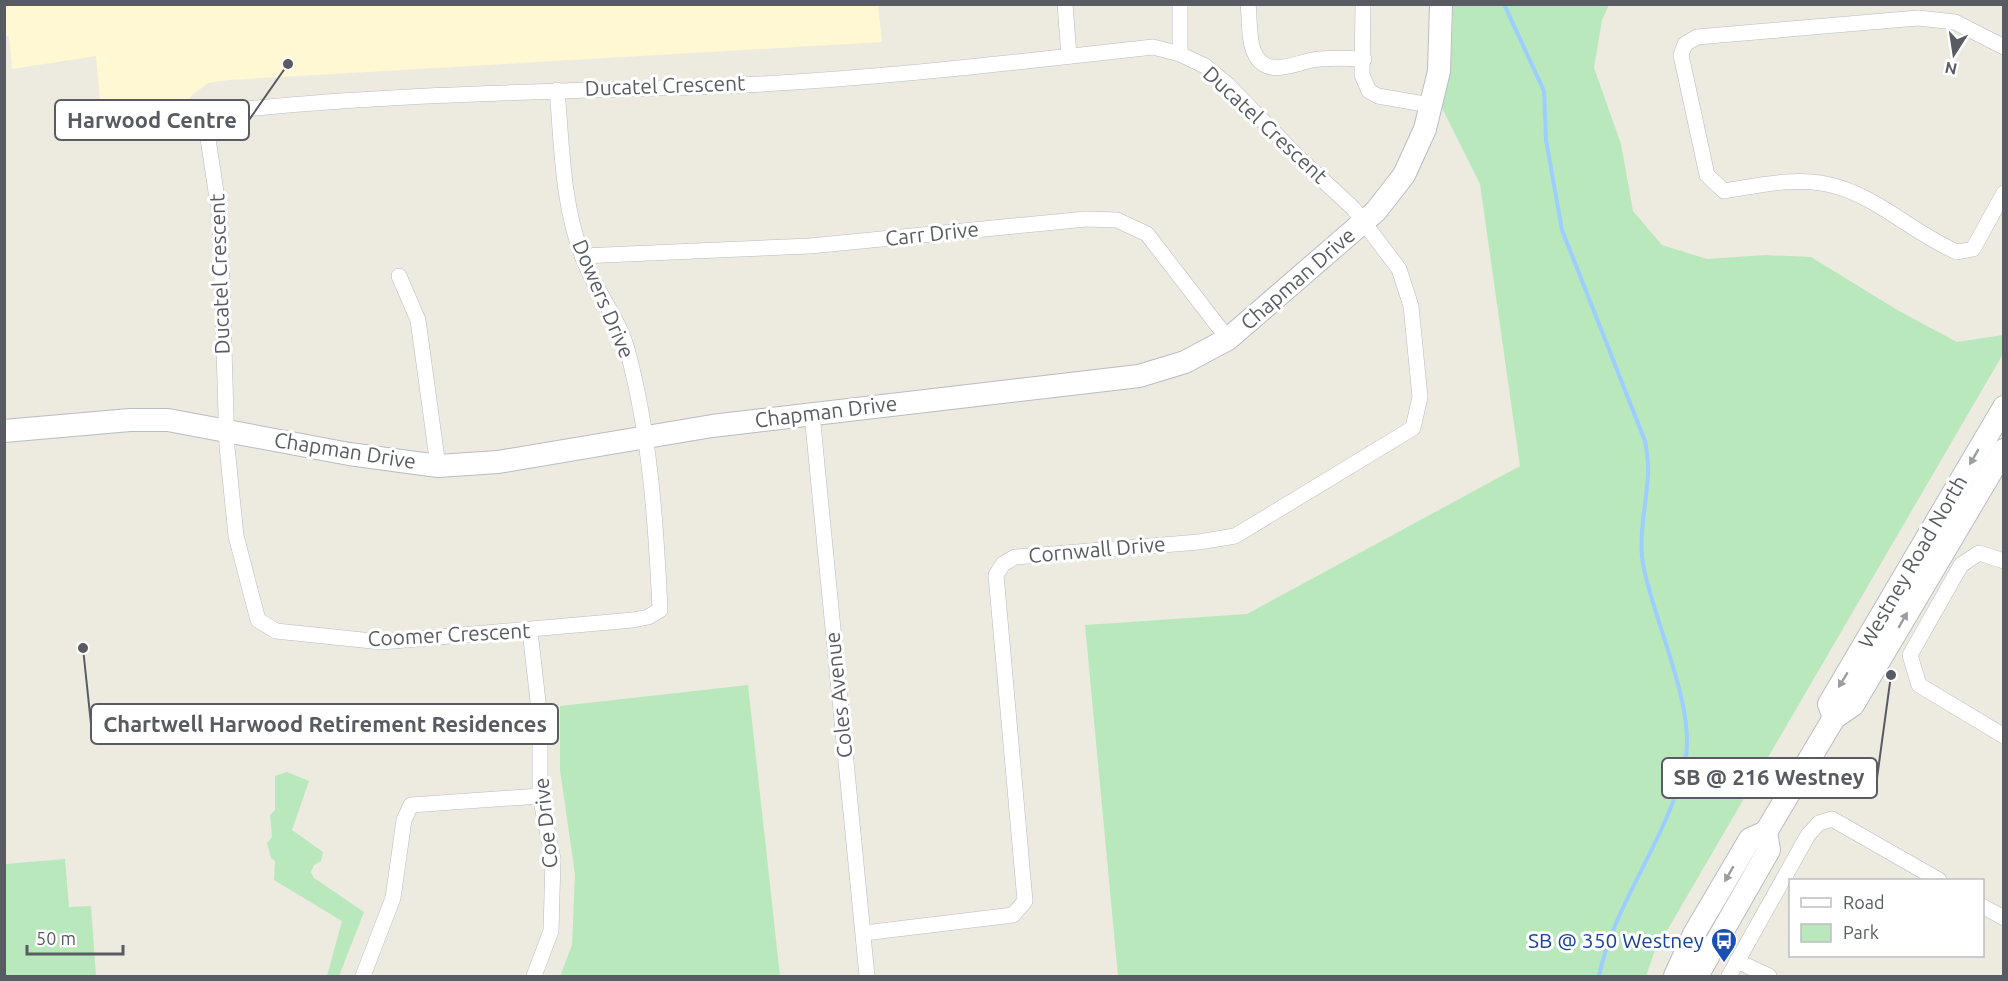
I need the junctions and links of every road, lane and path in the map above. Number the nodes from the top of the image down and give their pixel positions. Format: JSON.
{"nodes":[{"id":1,"x":1065,"y":4,"type":"edge"},
{"id":2,"x":1180,"y":4,"type":"edge"},
{"id":3,"x":1248,"y":4,"type":"edge"},
{"id":4,"x":1364,"y":4,"type":"edge"},
{"id":5,"x":1441,"y":4,"type":"edge"},
{"id":6,"x":2004,"y":47,"type":"edge"},
{"id":7,"x":1180,"y":54,"type":"junction"},
{"id":8,"x":1069,"y":56,"type":"junction"},
{"id":9,"x":1364,"y":59,"type":"junction"},
{"id":10,"x":557,"y":90,"type":"junction"},
{"id":11,"x":1431,"y":105,"type":"junction"},
{"id":12,"x":2004,"y":193,"type":"edge"},
{"id":13,"x":1363,"y":222,"type":"junction"},
{"id":14,"x":582,"y":256,"type":"junction"},
{"id":15,"x":399,"y":276,"type":"dead end"},
{"id":16,"x":1228,"y":339,"type":"junction"},
{"id":17,"x":2004,"y":407,"type":"edge"},
{"id":18,"x":812,"y":414,"type":"junction"},
{"id":19,"x":226,"y":430,"type":"junction"},
{"id":20,"x":4,"y":431,"type":"edge"},
{"id":21,"x":645,"y":436,"type":"junction"},
{"id":22,"x":2004,"y":450,"type":"edge"},
{"id":23,"x":438,"y":466,"type":"junction"},
{"id":24,"x":2004,"y":561,"type":"edge"},
{"id":25,"x":530,"y":631,"type":"junction"},
{"id":26,"x":1834,"y":718,"type":"junction"},
{"id":27,"x":2004,"y":736,"type":"edge"},
{"id":28,"x":540,"y":796,"type":"junction"},
{"id":29,"x":1766,"y":832,"type":"junction"},
{"id":30,"x":1937,"y":879,"type":"edge"},
{"id":31,"x":1984,"y":907,"type":"edge"},
{"id":32,"x":2004,"y":918,"type":"edge"},
{"id":33,"x":864,"y":933,"type":"junction"},
{"id":34,"x":1737,"y":961,"type":"junction"},
{"id":35,"x":363,"y":976,"type":"edge"},
{"id":36,"x":534,"y":976,"type":"edge"},
{"id":37,"x":867,"y":976,"type":"edge"},
{"id":38,"x":1675,"y":976,"type":"edge"},
{"id":39,"x":1697,"y":976,"type":"edge"},
{"id":40,"x":1729,"y":976,"type":"edge"},
{"id":41,"x":1769,"y":976,"type":"edge"}],
"edges":[{"from":1,"to":8,"type":"street"},
{"from":2,"to":7,"type":"street"},
{"from":3,"to":9,"type":"street"},
{"from":4,"to":9,"type":"street"},
{"from":5,"to":11,"type":"street","name":"Chapman Drive"},
{"from":6,"to":12,"type":"street"},
{"from":7,"to":8,"type":"street","name":"Ducatel Crescent"},
{"from":7,"to":13,"type":"street","name":"Ducatel Crescent"},
{"from":8,"to":10,"type":"street","name":"Ducatel Crescent"},
{"from":9,"to":11,"type":"street"},
{"from":10,"to":14,"type":"street","name":"Dowers Drive"},
{"from":10,"to":19,"type":"street","name":"Ducatel Crescent"},
{"from":11,"to":13,"type":"street","name":"Chapman Drive"},
{"from":13,"to":16,"type":"street","name":"Chapman Drive"},
{"from":13,"to":33,"type":"street","name":"Cornwall Drive"},
{"from":14,"to":16,"type":"street","name":"Carr Drive"},
{"from":14,"to":21,"type":"street","name":"Dowers Drive"},
{"from":15,"to":23,"type":"street"},
{"from":16,"to":18,"type":"street","name":"Chapman Drive"},
{"from":17,"to":26,"type":"street","name":"Westney Road North","one_way":true},
{"from":18,"to":21,"type":"street","name":"Chapman Drive"},
{"from":18,"to":33,"type":"street","name":"Coles Avenue"},
{"from":19,"to":20,"type":"street","name":"Chapman Drive"},
{"from":19,"to":23,"type":"street","name":"Chapman Drive"},
{"from":19,"to":25,"type":"street","name":"Coomer Crescent"},
{"from":21,"to":23,"type":"street","name":"Chapman Drive"},
{"from":21,"to":25,"type":"street","name":"Coomer Crescent"},
{"from":26,"to":22,"type":"street","name":"Westney Road North","one_way":true},
{"from":24,"to":27,"type":"street"},
{"from":25,"to":28,"type":"street","name":"Coe Drive"},
{"from":26,"to":29,"type":"street","name":"Westney Road North"},
{"from":28,"to":35,"type":"street"},
{"from":28,"to":36,"type":"street","name":"Coe Drive"},
{"from":29,"to":38,"type":"street","name":"Westney Road North","one_way":true},
{"from":29,"to":39,"type":"street","name":"Westney Road North"},
{"from":30,"to":34,"type":"street"},
{"from":31,"to":32,"type":"street"},
{"from":33,"to":37,"type":"street","name":"Coles Avenue"},
{"from":34,"to":40,"type":"street"},
{"from":34,"to":41,"type":"street"}]}
